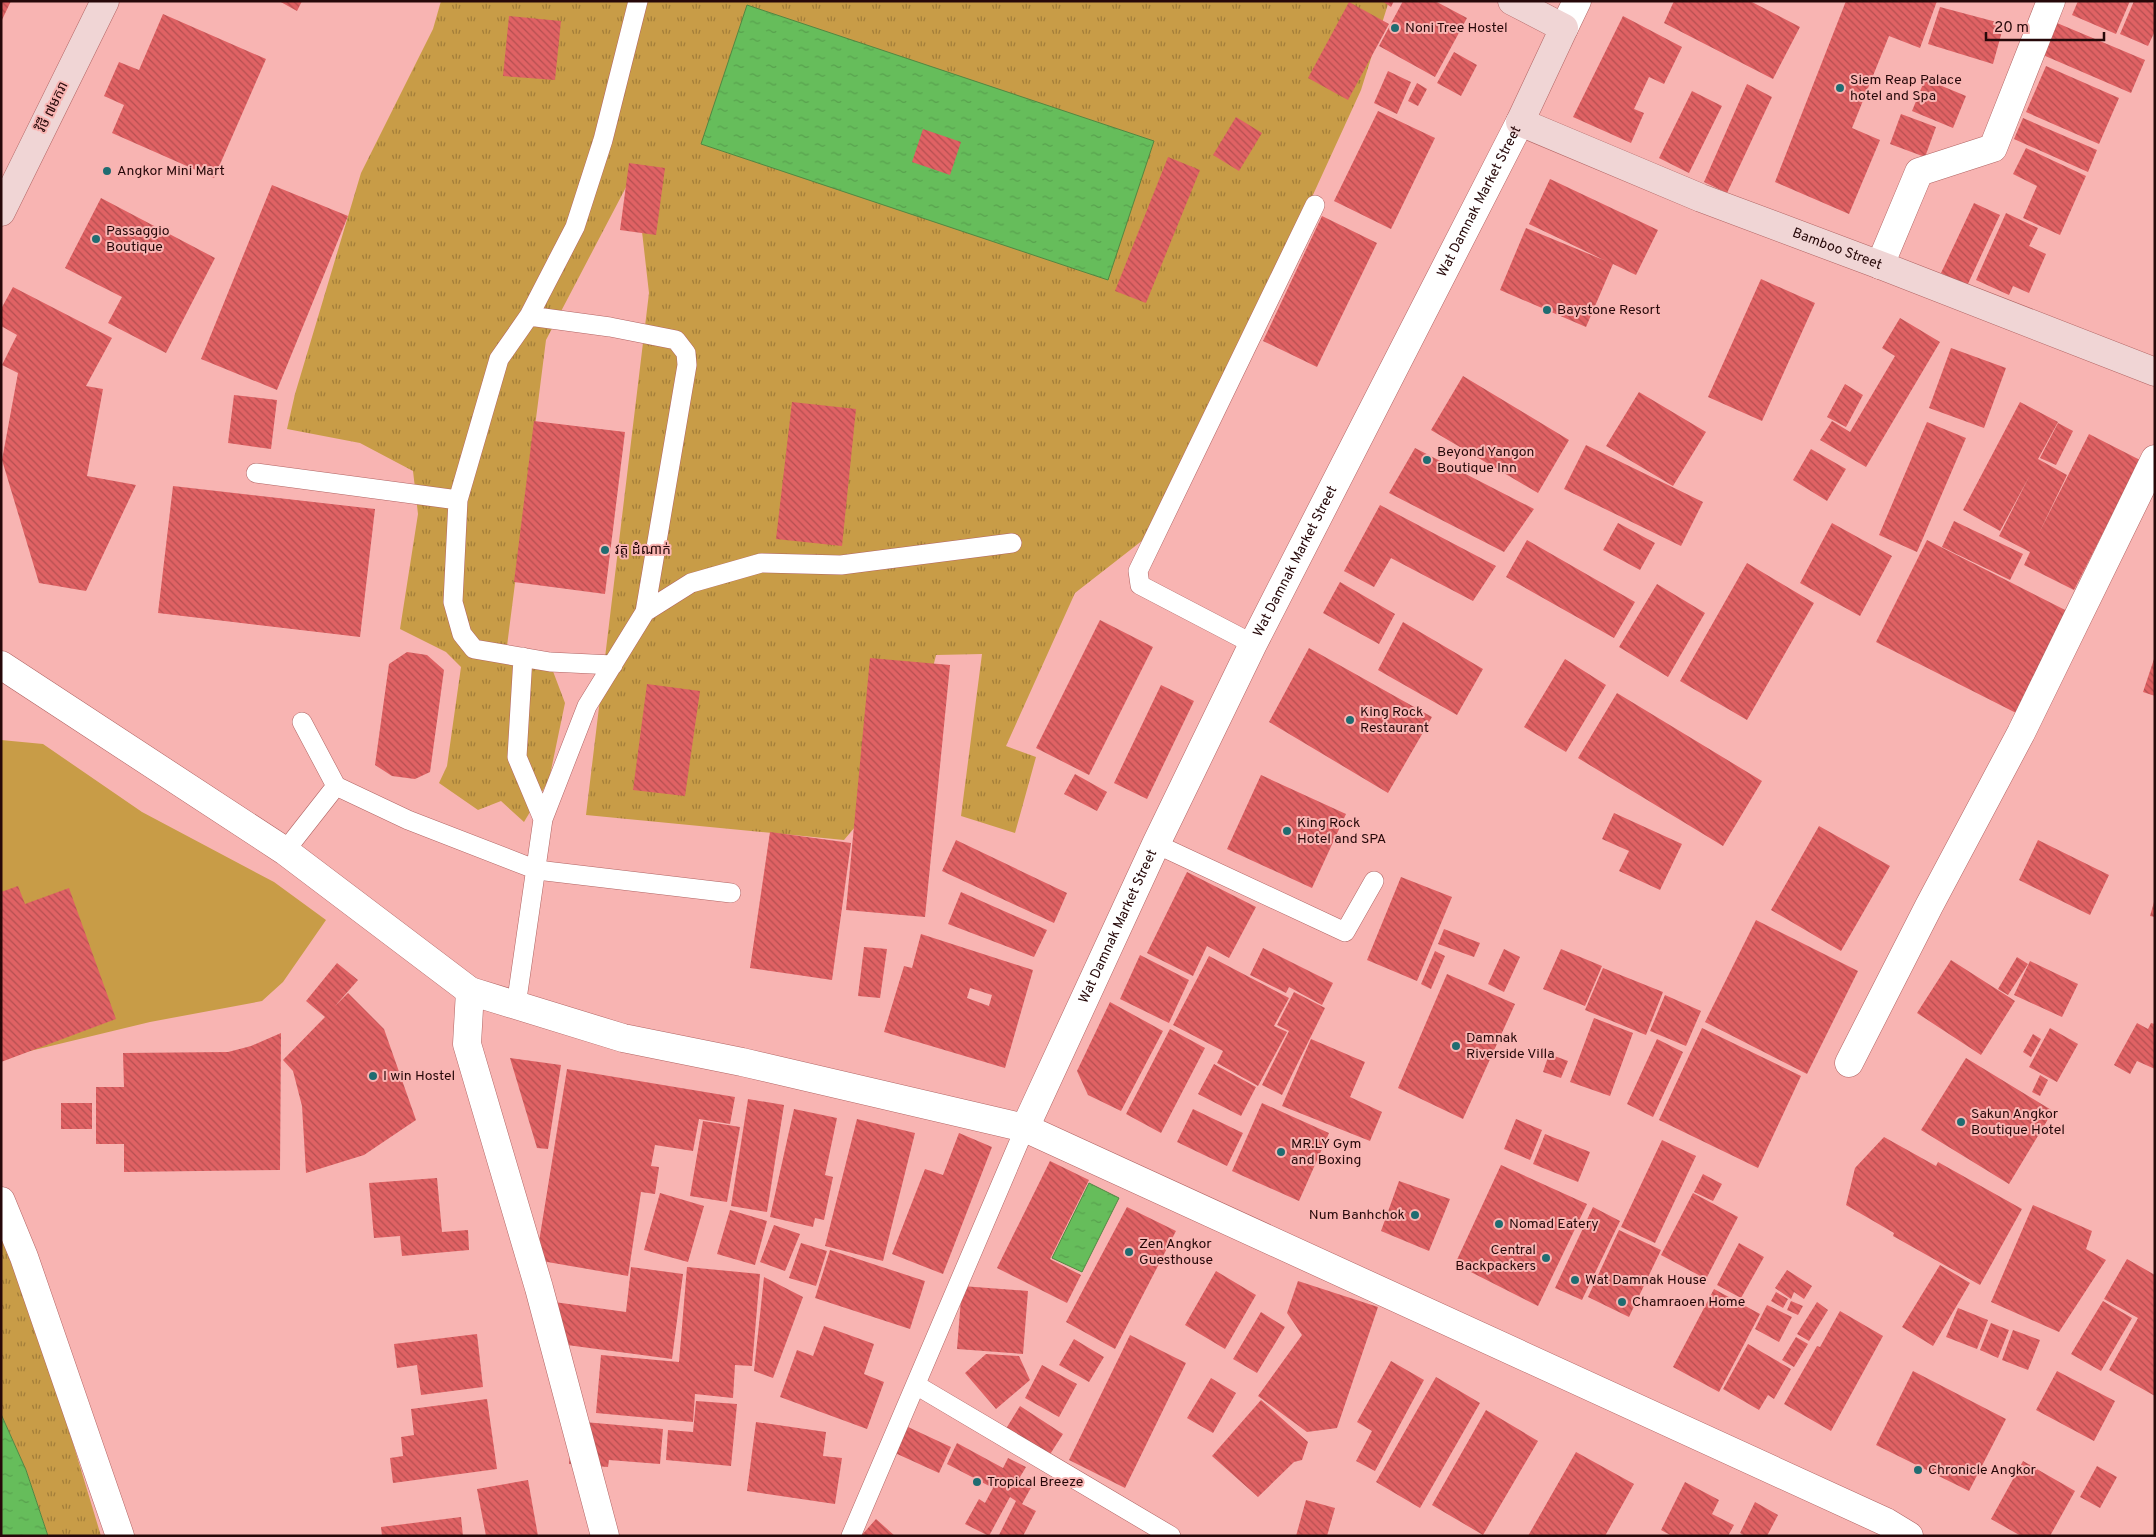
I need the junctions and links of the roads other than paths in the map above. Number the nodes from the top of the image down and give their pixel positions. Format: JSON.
{"nodes":[{"id":1,"x":105,"y":1,"type":"edge"},
{"id":2,"x":638,"y":1,"type":"edge"},
{"id":3,"x":1512,"y":1,"type":"edge"},
{"id":4,"x":1577,"y":1,"type":"edge"},
{"id":5,"x":2051,"y":1,"type":"edge"},
{"id":6,"x":1564,"y":28,"type":"junction"},
{"id":7,"x":1520,"y":122,"type":"junction"},
{"id":8,"x":1315,"y":205,"type":"dead end"},
{"id":9,"x":1,"y":212,"type":"edge"},
{"id":10,"x":1880,"y":265,"type":"junction"},
{"id":11,"x":529,"y":316,"type":"junction"},
{"id":12,"x":2155,"y":372,"type":"edge"},
{"id":13,"x":2155,"y":459,"type":"edge"},
{"id":14,"x":256,"y":473,"type":"dead end"},
{"id":15,"x":458,"y":500,"type":"junction"},
{"id":16,"x":1012,"y":543,"type":"dead end"},
{"id":17,"x":646,"y":612,"type":"junction"},
{"id":18,"x":1254,"y":644,"type":"junction"},
{"id":19,"x":523,"y":657,"type":"junction"},
{"id":20,"x":1,"y":665,"type":"edge"},
{"id":21,"x":613,"y":665,"type":"junction"},
{"id":22,"x":302,"y":722,"type":"dead end"},
{"id":23,"x":336,"y":786,"type":"junction"},
{"id":24,"x":543,"y":819,"type":"junction"},
{"id":25,"x":1156,"y":844,"type":"junction"},
{"id":26,"x":285,"y":851,"type":"junction"},
{"id":27,"x":537,"y":870,"type":"junction"},
{"id":28,"x":1374,"y":881,"type":"dead end"},
{"id":29,"x":731,"y":893,"type":"dead end"},
{"id":30,"x":470,"y":991,"type":"junction"},
{"id":31,"x":516,"y":1006,"type":"junction"},
{"id":32,"x":1849,"y":1063,"type":"dead end"},
{"id":33,"x":1025,"y":1128,"type":"junction"},
{"id":34,"x":1,"y":1201,"type":"edge"},
{"id":35,"x":916,"y":1385,"type":"junction"},
{"id":36,"x":1882,"y":1529,"type":"edge"},
{"id":37,"x":120,"y":1536,"type":"edge"},
{"id":38,"x":605,"y":1536,"type":"edge"},
{"id":39,"x":851,"y":1536,"type":"edge"},
{"id":40,"x":1171,"y":1536,"type":"edge"},
{"id":41,"x":1909,"y":1536,"type":"edge"}],
"edges":[{"from":1,"to":9,"type":"street","name":"វិថី ៧មករា"},
{"from":2,"to":11,"type":"lane"},
{"from":3,"to":6,"type":"street"},
{"from":4,"to":6,"type":"street","name":"Wat Damnak Market Street"},
{"from":5,"to":10,"type":"street"},
{"from":6,"to":7,"type":"street","name":"Wat Damnak Market Street"},
{"from":7,"to":10,"type":"street","name":"Bamboo Street"},
{"from":7,"to":18,"type":"street","name":"Wat Damnak Market Street"},
{"from":8,"to":18,"type":"lane"},
{"from":10,"to":12,"type":"street","name":"Bamboo Street"},
{"from":11,"to":15,"type":"lane"},
{"from":11,"to":17,"type":"lane"},
{"from":13,"to":32,"type":"street"},
{"from":14,"to":15,"type":"lane"},
{"from":15,"to":19,"type":"lane"},
{"from":16,"to":17,"type":"lane"},
{"from":17,"to":21,"type":"lane"},
{"from":18,"to":25,"type":"street","name":"Wat Damnak Market Street"},
{"from":19,"to":21,"type":"lane"},
{"from":19,"to":24,"type":"lane"},
{"from":20,"to":26,"type":"street"},
{"from":21,"to":24,"type":"lane"},
{"from":22,"to":23,"type":"lane"},
{"from":23,"to":26,"type":"lane"},
{"from":23,"to":27,"type":"lane"},
{"from":24,"to":27,"type":"lane"},
{"from":25,"to":28,"type":"lane"},
{"from":25,"to":33,"type":"street","name":"Wat Damnak Market Street"},
{"from":26,"to":30,"type":"street"},
{"from":27,"to":29,"type":"lane"},
{"from":27,"to":31,"type":"lane"},
{"from":30,"to":31,"type":"street"},
{"from":30,"to":38,"type":"street"},
{"from":31,"to":33,"type":"street"},
{"from":33,"to":35,"type":"lane"},
{"from":33,"to":36,"type":"street"},
{"from":34,"to":37,"type":"street"},
{"from":35,"to":39,"type":"lane"},
{"from":35,"to":40,"type":"lane"},
{"from":36,"to":41,"type":"street"}]}
